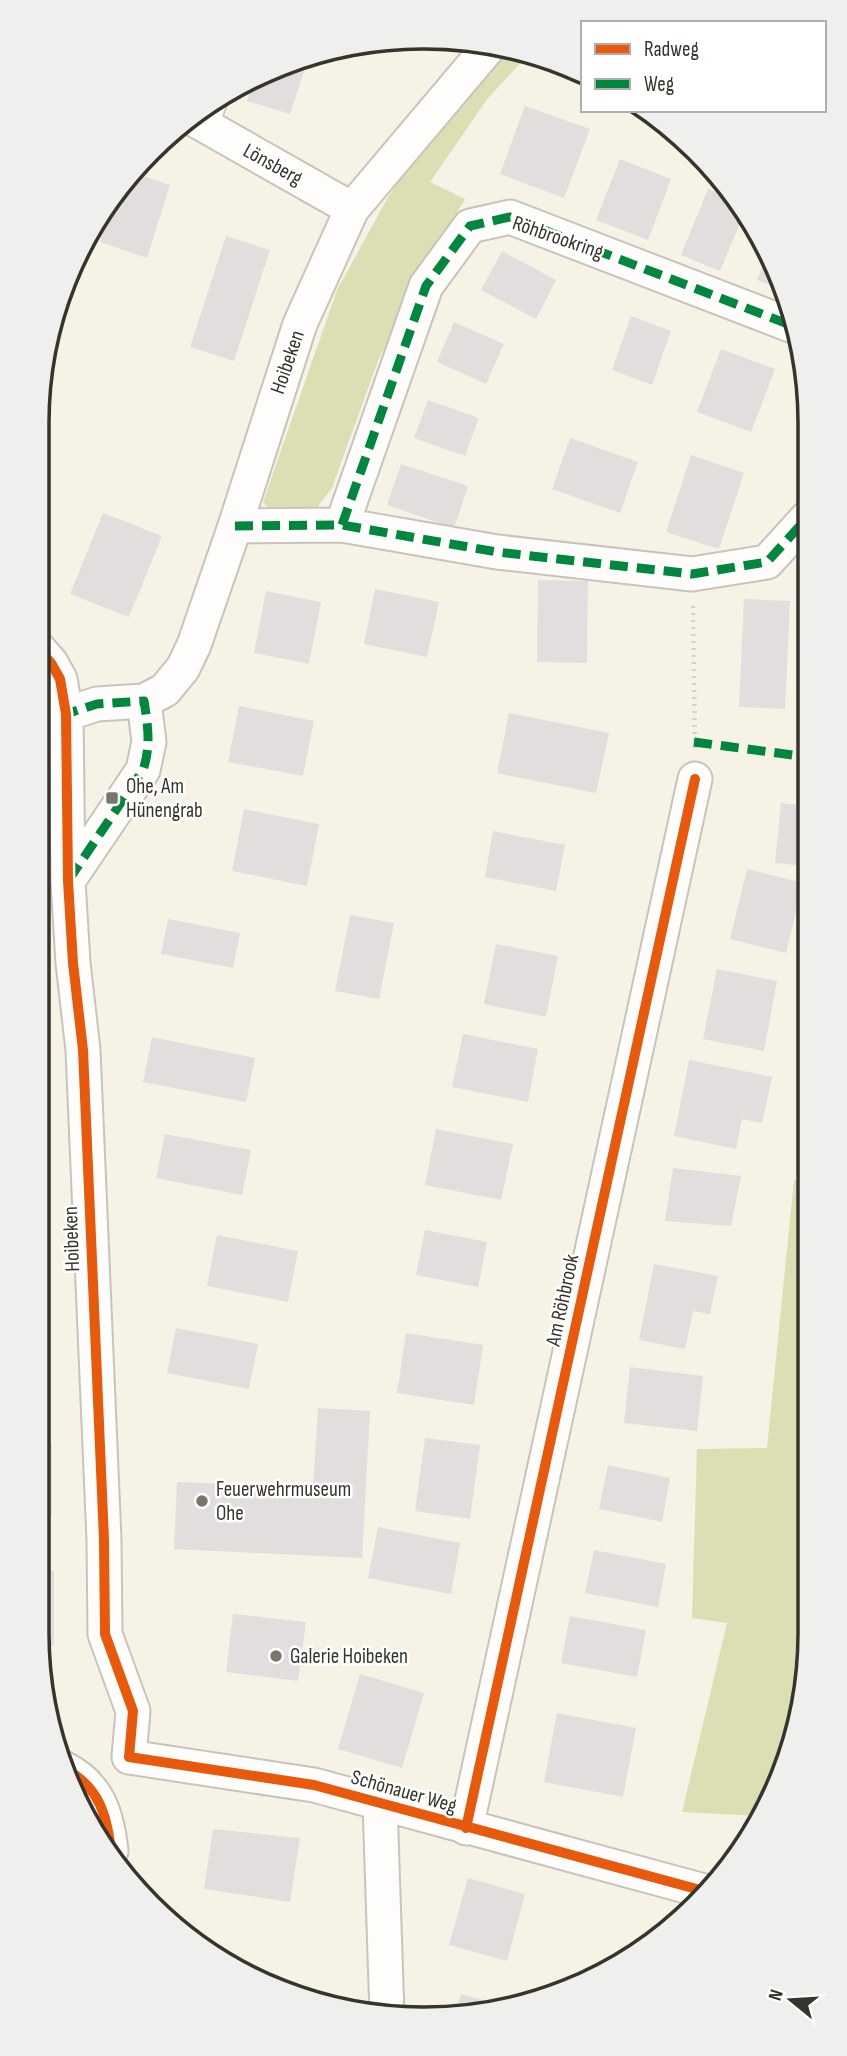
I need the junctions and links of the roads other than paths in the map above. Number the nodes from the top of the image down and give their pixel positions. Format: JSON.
{"nodes":[{"id":1,"x":483,"y":54,"type":"edge"},
{"id":2,"x":207,"y":117,"type":"edge"},
{"id":3,"x":352,"y":209,"type":"junction"},
{"id":4,"x":784,"y":322,"type":"edge"},
{"id":5,"x":342,"y":525,"type":"junction"},
{"id":6,"x":235,"y":526,"type":"junction"},
{"id":7,"x":798,"y":528,"type":"edge"},
{"id":8,"x":49,"y":661,"type":"edge"},
{"id":9,"x":144,"y":701,"type":"junction"},
{"id":10,"x":66,"y":713,"type":"junction"},
{"id":11,"x":695,"y":779,"type":"road end"},
{"id":12,"x":68,"y":881,"type":"junction"},
{"id":13,"x":129,"y":1757,"type":"junction"},
{"id":14,"x":78,"y":1776,"type":"edge"},
{"id":15,"x":97,"y":1795,"type":"junction"},
{"id":16,"x":380,"y":1803,"type":"junction"},
{"id":17,"x":466,"y":1829,"type":"junction"},
{"id":18,"x":109,"y":1836,"type":"edge"},
{"id":19,"x":696,"y":1889,"type":"edge"},
{"id":20,"x":387,"y":2005,"type":"edge"}],
"edges":[{"from":1,"to":3,"type":"street","name":"Hoibeken"},
{"from":2,"to":3,"type":"street","name":"Lönsberg"},
{"from":3,"to":6,"type":"street","name":"Hoibeken"},
{"from":4,"to":5,"type":"street","name":"Röhbrookring"},
{"from":5,"to":6,"type":"street"},
{"from":5,"to":7,"type":"street"},
{"from":6,"to":9,"type":"street","name":"Hoibeken"},
{"from":8,"to":10,"type":"street","name":"Hoibeken"},
{"from":9,"to":10,"type":"street"},
{"from":9,"to":12,"type":"street"},
{"from":10,"to":12,"type":"street","name":"Hoibeken"},
{"from":11,"to":17,"type":"street","name":"Am Röhbrook"},
{"from":12,"to":13,"type":"street","name":"Hoibeken"},
{"from":13,"to":15,"type":"street"},
{"from":13,"to":16,"type":"street","name":"Schönauer Weg"},
{"from":14,"to":15,"type":"street"},
{"from":15,"to":18,"type":"street"},
{"from":16,"to":17,"type":"street","name":"Schönauer Weg"},
{"from":16,"to":20,"type":"street","name":"Schönauer Weg"},
{"from":17,"to":19,"type":"street","name":"Schönauer Weg"}]}
